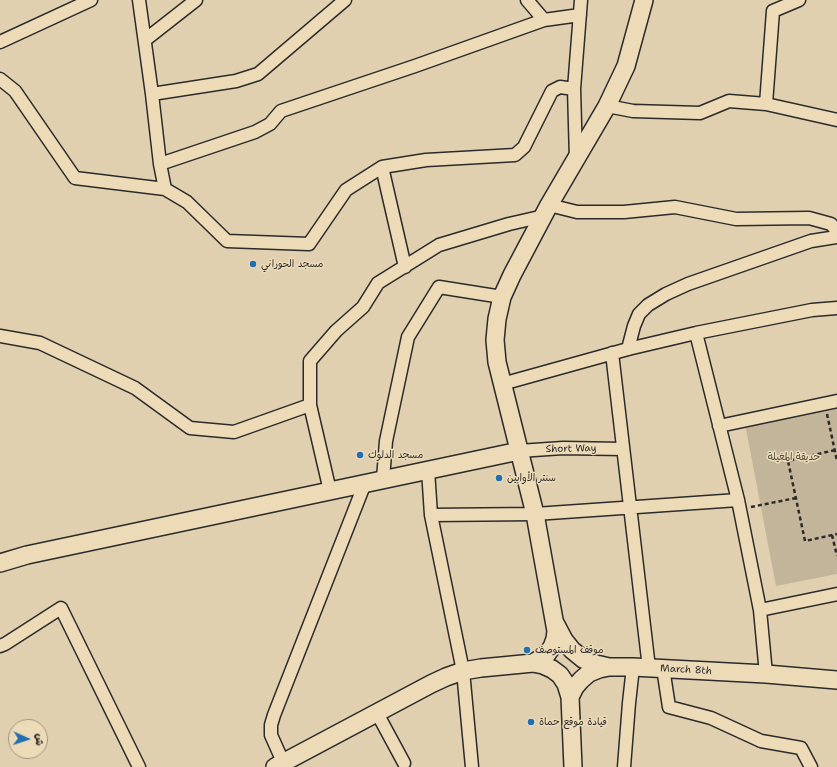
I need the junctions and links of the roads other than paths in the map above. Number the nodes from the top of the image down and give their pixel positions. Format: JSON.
{"nodes":[{"id":1,"x":91,"y":0,"type":"edge"},
{"id":2,"x":139,"y":0,"type":"edge"},
{"id":3,"x":196,"y":0,"type":"edge"},
{"id":4,"x":345,"y":0,"type":"edge"},
{"id":5,"x":527,"y":0,"type":"edge"},
{"id":6,"x":581,"y":0,"type":"edge"},
{"id":7,"x":644,"y":0,"type":"edge"},
{"id":8,"x":798,"y":0,"type":"edge"},
{"id":9,"x":580,"y":15,"type":"junction"},
{"id":10,"x":544,"y":20,"type":"junction"},
{"id":11,"x":145,"y":40,"type":"junction"},
{"id":12,"x":0,"y":42,"type":"edge"},
{"id":13,"x":0,"y":79,"type":"edge"},
{"id":14,"x":574,"y":89,"type":"junction"},
{"id":15,"x":152,"y":94,"type":"junction"},
{"id":16,"x":766,"y":104,"type":"junction"},
{"id":17,"x":607,"y":106,"type":"junction"},
{"id":18,"x":837,"y":120,"type":"edge"},
{"id":19,"x":576,"y":161,"type":"junction"},
{"id":20,"x":160,"y":164,"type":"junction"},
{"id":21,"x":382,"y":168,"type":"junction"},
{"id":22,"x":165,"y":189,"type":"junction"},
{"id":23,"x":546,"y":210,"type":"junction"},
{"id":24,"x":837,"y":231,"type":"edge"},
{"id":25,"x":837,"y":237,"type":"edge"},
{"id":26,"x":405,"y":267,"type":"junction"},
{"id":27,"x":502,"y":297,"type":"junction"},
{"id":28,"x":837,"y":308,"type":"edge"},
{"id":29,"x":696,"y":333,"type":"junction"},
{"id":30,"x":0,"y":336,"type":"edge"},
{"id":31,"x":628,"y":349,"type":"junction"},
{"id":32,"x":612,"y":353,"type":"junction"},
{"id":33,"x":502,"y":384,"type":"junction"},
{"id":34,"x":831,"y":402,"type":"edge"},
{"id":35,"x":310,"y":405,"type":"junction"},
{"id":36,"x":719,"y":426,"type":"junction"},
{"id":37,"x":623,"y":449,"type":"junction"},
{"id":38,"x":519,"y":451,"type":"junction"},
{"id":39,"x":428,"y":470,"type":"junction"},
{"id":40,"x":383,"y":480,"type":"junction"},
{"id":41,"x":365,"y":484,"type":"junction"},
{"id":42,"x":330,"y":491,"type":"junction"},
{"id":43,"x":739,"y":504,"type":"junction"},
{"id":44,"x":630,"y":507,"type":"junction"},
{"id":45,"x":534,"y":514,"type":"junction"},
{"id":46,"x":431,"y":515,"type":"junction"},
{"id":47,"x":0,"y":563,"type":"edge"},
{"id":48,"x":837,"y":594,"type":"edge"},
{"id":49,"x":760,"y":610,"type":"junction"},
{"id":50,"x":555,"y":623,"type":"junction"},
{"id":51,"x":0,"y":646,"type":"edge"},
{"id":52,"x":533,"y":663,"type":"junction"},
{"id":53,"x":609,"y":667,"type":"junction"},
{"id":54,"x":648,"y":668,"type":"junction"},
{"id":55,"x":463,"y":671,"type":"junction"},
{"id":56,"x":766,"y":674,"type":"junction"},
{"id":57,"x":837,"y":680,"type":"edge"},
{"id":58,"x":570,"y":697,"type":"junction"},
{"id":59,"x":377,"y":713,"type":"junction"},
{"id":60,"x":404,"y":763,"type":"dead end"},
{"id":61,"x":279,"y":765,"type":"edge"},
{"id":62,"x":139,"y":767,"type":"edge"},
{"id":63,"x":472,"y":767,"type":"edge"},
{"id":64,"x":573,"y":767,"type":"edge"},
{"id":65,"x":624,"y":767,"type":"edge"},
{"id":66,"x":811,"y":767,"type":"edge"}],
"edges":[{"from":1,"to":12,"type":"street"},
{"from":2,"to":11,"type":"street"},
{"from":3,"to":11,"type":"street"},
{"from":4,"to":15,"type":"street"},
{"from":5,"to":10,"type":"street"},
{"from":6,"to":9,"type":"street"},
{"from":7,"to":17,"type":"main road"},
{"from":8,"to":16,"type":"street"},
{"from":9,"to":10,"type":"street"},
{"from":9,"to":14,"type":"street"},
{"from":10,"to":20,"type":"street"},
{"from":11,"to":15,"type":"street"},
{"from":13,"to":22,"type":"street"},
{"from":14,"to":19,"type":"street"},
{"from":14,"to":21,"type":"street"},
{"from":15,"to":20,"type":"street"},
{"from":16,"to":17,"type":"street"},
{"from":16,"to":18,"type":"street"},
{"from":17,"to":19,"type":"main road"},
{"from":19,"to":23,"type":"main road"},
{"from":20,"to":22,"type":"street"},
{"from":21,"to":22,"type":"street"},
{"from":21,"to":26,"type":"street"},
{"from":23,"to":24,"type":"street"},
{"from":23,"to":26,"type":"street"},
{"from":23,"to":27,"type":"main road"},
{"from":25,"to":31,"type":"street"},
{"from":26,"to":35,"type":"street"},
{"from":27,"to":33,"type":"main road"},
{"from":27,"to":40,"type":"street"},
{"from":28,"to":29,"type":"street"},
{"from":29,"to":31,"type":"street"},
{"from":29,"to":36,"type":"street"},
{"from":30,"to":35,"type":"street"},
{"from":31,"to":32,"type":"street"},
{"from":32,"to":33,"type":"street"},
{"from":32,"to":37,"type":"street"},
{"from":33,"to":38,"type":"main road"},
{"from":34,"to":36,"type":"street"},
{"from":35,"to":42,"type":"street"},
{"from":36,"to":43,"type":"street"},
{"from":37,"to":38,"type":"street","name":"Short Way"},
{"from":37,"to":44,"type":"street"},
{"from":38,"to":39,"type":"main road"},
{"from":38,"to":45,"type":"main road"},
{"from":39,"to":40,"type":"main road"},
{"from":39,"to":46,"type":"street"},
{"from":40,"to":41,"type":"main road"},
{"from":41,"to":42,"type":"main road"},
{"from":41,"to":61,"type":"street"},
{"from":42,"to":47,"type":"main road"},
{"from":43,"to":44,"type":"street"},
{"from":43,"to":49,"type":"street"},
{"from":44,"to":45,"type":"street"},
{"from":44,"to":54,"type":"street"},
{"from":45,"to":46,"type":"street"},
{"from":45,"to":50,"type":"main road"},
{"from":46,"to":55,"type":"street"},
{"from":48,"to":49,"type":"street"},
{"from":49,"to":56,"type":"street"},
{"from":50,"to":52,"type":"main road"},
{"from":50,"to":53,"type":"main road","name":"March 8th"},
{"from":51,"to":62,"type":"street"},
{"from":52,"to":55,"type":"main road"},
{"from":52,"to":58,"type":"main road"},
{"from":53,"to":54,"type":"main road","name":"March 8th"},
{"from":53,"to":58,"type":"main road"},
{"from":54,"to":56,"type":"main road","name":"March 8th"},
{"from":54,"to":65,"type":"street"},
{"from":54,"to":66,"type":"street"},
{"from":55,"to":59,"type":"main road"},
{"from":55,"to":63,"type":"street"},
{"from":56,"to":57,"type":"main road","name":"March 8th"},
{"from":58,"to":64,"type":"main road"},
{"from":59,"to":60,"type":"street"},
{"from":59,"to":61,"type":"main road"}]}
